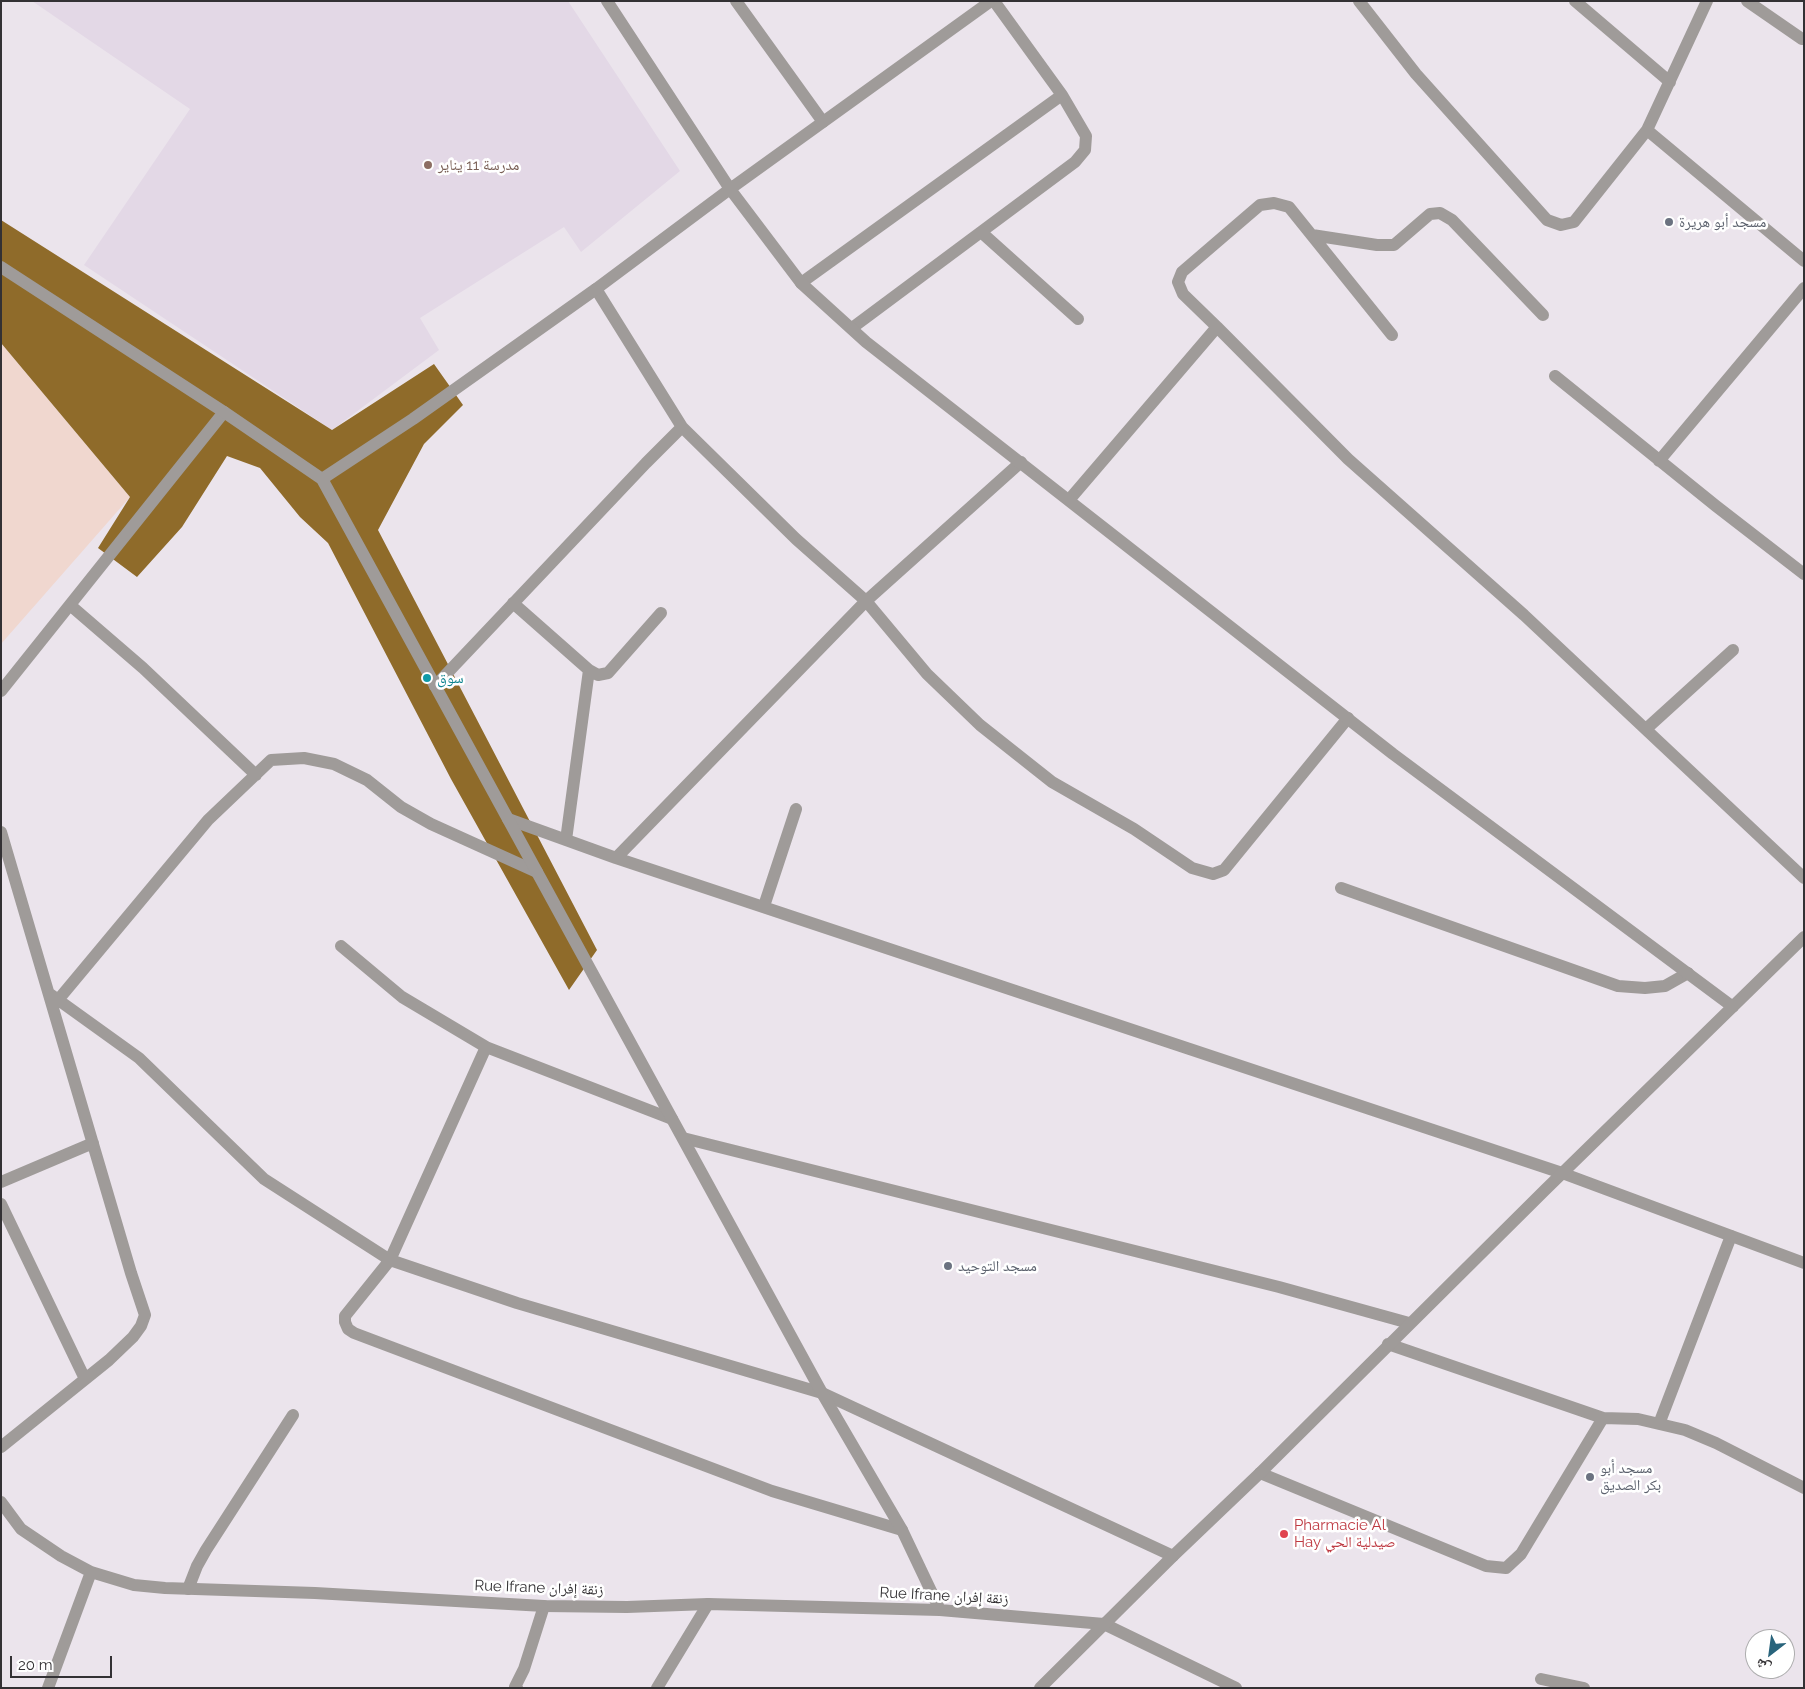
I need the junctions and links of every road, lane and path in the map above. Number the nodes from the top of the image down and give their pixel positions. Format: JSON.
{"nodes":[{"id":1,"x":607,"y":1,"type":"edge"},
{"id":2,"x":736,"y":1,"type":"edge"},
{"id":3,"x":993,"y":1,"type":"edge"},
{"id":4,"x":1359,"y":1,"type":"edge"},
{"id":5,"x":1575,"y":1,"type":"edge"},
{"id":6,"x":1707,"y":1,"type":"edge"},
{"id":7,"x":1746,"y":1,"type":"edge"},
{"id":8,"x":1802,"y":39,"type":"dead end"},
{"id":9,"x":1670,"y":82,"type":"junction"},
{"id":10,"x":1062,"y":95,"type":"junction"},
{"id":11,"x":823,"y":122,"type":"junction"},
{"id":12,"x":1647,"y":130,"type":"junction"},
{"id":13,"x":730,"y":189,"type":"junction"},
{"id":14,"x":981,"y":232,"type":"junction"},
{"id":15,"x":1312,"y":235,"type":"junction"},
{"id":16,"x":1804,"y":261,"type":"edge"},
{"id":17,"x":1,"y":267,"type":"edge"},
{"id":18,"x":801,"y":283,"type":"junction"},
{"id":19,"x":1804,"y":288,"type":"edge"},
{"id":20,"x":596,"y":290,"type":"junction"},
{"id":21,"x":1543,"y":315,"type":"dead end"},
{"id":22,"x":1078,"y":320,"type":"dead end"},
{"id":23,"x":1217,"y":327,"type":"junction"},
{"id":24,"x":852,"y":328,"type":"junction"},
{"id":25,"x":1392,"y":334,"type":"dead end"},
{"id":26,"x":1555,"y":376,"type":"dead end"},
{"id":27,"x":224,"y":412,"type":"junction"},
{"id":28,"x":682,"y":427,"type":"junction"},
{"id":29,"x":1659,"y":461,"type":"junction"},
{"id":30,"x":1021,"y":462,"type":"junction"},
{"id":31,"x":322,"y":479,"type":"junction"},
{"id":32,"x":1069,"y":500,"type":"junction"},
{"id":33,"x":1804,"y":574,"type":"edge"},
{"id":34,"x":866,"y":601,"type":"junction"},
{"id":35,"x":513,"y":603,"type":"junction"},
{"id":36,"x":70,"y":605,"type":"junction"},
{"id":37,"x":661,"y":613,"type":"dead end"},
{"id":38,"x":1733,"y":650,"type":"dead end"},
{"id":39,"x":589,"y":670,"type":"junction"},
{"id":40,"x":435,"y":686,"type":"junction"},
{"id":41,"x":1,"y":691,"type":"edge"},
{"id":42,"x":1348,"y":718,"type":"junction"},
{"id":43,"x":1646,"y":729,"type":"junction"},
{"id":44,"x":256,"y":774,"type":"junction"},
{"id":45,"x":796,"y":810,"type":"dead end"},
{"id":46,"x":508,"y":819,"type":"junction"},
{"id":47,"x":1,"y":832,"type":"edge"},
{"id":48,"x":566,"y":840,"type":"junction"},
{"id":49,"x":616,"y":858,"type":"junction"},
{"id":50,"x":537,"y":872,"type":"junction"},
{"id":51,"x":1804,"y":878,"type":"edge"},
{"id":52,"x":1341,"y":888,"type":"dead end"},
{"id":53,"x":764,"y":906,"type":"junction"},
{"id":54,"x":1804,"y":938,"type":"edge"},
{"id":55,"x":341,"y":946,"type":"dead end"},
{"id":56,"x":1688,"y":973,"type":"junction"},
{"id":57,"x":54,"y":997,"type":"junction"},
{"id":58,"x":1733,"y":1007,"type":"junction"},
{"id":59,"x":486,"y":1047,"type":"junction"},
{"id":60,"x":672,"y":1119,"type":"junction"},
{"id":61,"x":682,"y":1138,"type":"junction"},
{"id":62,"x":93,"y":1143,"type":"junction"},
{"id":63,"x":1562,"y":1173,"type":"junction"},
{"id":64,"x":1,"y":1182,"type":"edge"},
{"id":65,"x":1,"y":1204,"type":"edge"},
{"id":66,"x":1731,"y":1236,"type":"junction"},
{"id":67,"x":390,"y":1260,"type":"junction"},
{"id":68,"x":1804,"y":1263,"type":"edge"},
{"id":69,"x":1409,"y":1323,"type":"junction"},
{"id":70,"x":1388,"y":1344,"type":"junction"},
{"id":71,"x":85,"y":1379,"type":"junction"},
{"id":72,"x":822,"y":1393,"type":"junction"},
{"id":73,"x":293,"y":1414,"type":"dead end"},
{"id":74,"x":1603,"y":1418,"type":"junction"},
{"id":75,"x":1659,"y":1424,"type":"junction"},
{"id":76,"x":1,"y":1447,"type":"edge"},
{"id":77,"x":1260,"y":1473,"type":"junction"},
{"id":78,"x":1804,"y":1488,"type":"edge"},
{"id":79,"x":1,"y":1502,"type":"edge"},
{"id":80,"x":902,"y":1530,"type":"junction"},
{"id":81,"x":1173,"y":1556,"type":"junction"},
{"id":82,"x":92,"y":1572,"type":"junction"},
{"id":83,"x":188,"y":1589,"type":"junction"},
{"id":84,"x":708,"y":1604,"type":"junction"},
{"id":85,"x":544,"y":1606,"type":"junction"},
{"id":86,"x":940,"y":1610,"type":"junction"},
{"id":87,"x":1104,"y":1624,"type":"junction"},
{"id":88,"x":1541,"y":1679,"type":"dead end"},
{"id":89,"x":516,"y":1687,"type":"edge"},
{"id":90,"x":48,"y":1688,"type":"edge"},
{"id":91,"x":657,"y":1688,"type":"edge"},
{"id":92,"x":1040,"y":1688,"type":"edge"},
{"id":93,"x":1236,"y":1688,"type":"edge"},
{"id":94,"x":1584,"y":1688,"type":"edge"}],
"edges":[{"from":1,"to":13,"type":"street"},
{"from":2,"to":11,"type":"street"},
{"from":3,"to":10,"type":"street"},
{"from":3,"to":11,"type":"street"},
{"from":4,"to":12,"type":"street"},
{"from":5,"to":9,"type":"street"},
{"from":6,"to":9,"type":"street"},
{"from":7,"to":8,"type":"street"},
{"from":9,"to":12,"type":"street"},
{"from":10,"to":14,"type":"street"},
{"from":10,"to":18,"type":"street"},
{"from":11,"to":13,"type":"street"},
{"from":12,"to":16,"type":"street"},
{"from":13,"to":18,"type":"street"},
{"from":13,"to":20,"type":"street"},
{"from":14,"to":22,"type":"street"},
{"from":14,"to":24,"type":"street"},
{"from":15,"to":21,"type":"street"},
{"from":15,"to":23,"type":"street"},
{"from":15,"to":25,"type":"street"},
{"from":17,"to":27,"type":"street"},
{"from":18,"to":24,"type":"street"},
{"from":19,"to":29,"type":"street"},
{"from":20,"to":28,"type":"street"},
{"from":20,"to":31,"type":"street"},
{"from":23,"to":32,"type":"street"},
{"from":23,"to":43,"type":"street"},
{"from":24,"to":30,"type":"street"},
{"from":26,"to":29,"type":"street"},
{"from":27,"to":31,"type":"street"},
{"from":27,"to":36,"type":"street"},
{"from":28,"to":34,"type":"street"},
{"from":28,"to":35,"type":"street"},
{"from":29,"to":33,"type":"street"},
{"from":30,"to":32,"type":"street"},
{"from":30,"to":34,"type":"street"},
{"from":31,"to":40,"type":"street"},
{"from":32,"to":42,"type":"street"},
{"from":34,"to":42,"type":"street"},
{"from":34,"to":49,"type":"street"},
{"from":35,"to":39,"type":"street"},
{"from":35,"to":40,"type":"street"},
{"from":36,"to":41,"type":"street"},
{"from":36,"to":44,"type":"street"},
{"from":37,"to":39,"type":"street"},
{"from":38,"to":43,"type":"street"},
{"from":39,"to":48,"type":"street"},
{"from":40,"to":46,"type":"street"},
{"from":42,"to":56,"type":"street"},
{"from":43,"to":51,"type":"street"},
{"from":44,"to":50,"type":"street"},
{"from":44,"to":57,"type":"street"},
{"from":45,"to":53,"type":"street"},
{"from":46,"to":48,"type":"street"},
{"from":46,"to":50,"type":"street"},
{"from":47,"to":57,"type":"street"},
{"from":48,"to":49,"type":"street"},
{"from":49,"to":53,"type":"street"},
{"from":50,"to":60,"type":"street"},
{"from":52,"to":56,"type":"street"},
{"from":53,"to":63,"type":"street"},
{"from":54,"to":58,"type":"street"},
{"from":55,"to":59,"type":"street"},
{"from":56,"to":58,"type":"street"},
{"from":57,"to":62,"type":"street"},
{"from":57,"to":67,"type":"street"},
{"from":58,"to":63,"type":"street"},
{"from":59,"to":60,"type":"street"},
{"from":59,"to":67,"type":"street"},
{"from":60,"to":61,"type":"street"},
{"from":61,"to":69,"type":"street"},
{"from":61,"to":72,"type":"street"},
{"from":62,"to":64,"type":"street"},
{"from":62,"to":71,"type":"street"},
{"from":63,"to":66,"type":"street"},
{"from":63,"to":69,"type":"street"},
{"from":65,"to":71,"type":"street"},
{"from":66,"to":68,"type":"street"},
{"from":66,"to":75,"type":"street"},
{"from":67,"to":72,"type":"street"},
{"from":67,"to":80,"type":"street"},
{"from":69,"to":70,"type":"street"},
{"from":70,"to":74,"type":"street"},
{"from":70,"to":77,"type":"street"},
{"from":71,"to":76,"type":"street"},
{"from":72,"to":80,"type":"street"},
{"from":72,"to":81,"type":"street"},
{"from":73,"to":83,"type":"street"},
{"from":74,"to":75,"type":"street"},
{"from":74,"to":77,"type":"street"},
{"from":75,"to":78,"type":"street"},
{"from":77,"to":81,"type":"street"},
{"from":79,"to":82,"type":"street","name":"Rue Ifrane زنقة إفران"},
{"from":80,"to":86,"type":"street"},
{"from":81,"to":87,"type":"street"},
{"from":82,"to":83,"type":"street","name":"Rue Ifrane زنقة إفران"},
{"from":82,"to":90,"type":"street"},
{"from":83,"to":85,"type":"street","name":"Rue Ifrane زنقة إفران"},
{"from":84,"to":85,"type":"street","name":"Rue Ifrane زنقة إفران"},
{"from":84,"to":86,"type":"street","name":"Rue Ifrane زنقة إفران"},
{"from":84,"to":91,"type":"street"},
{"from":85,"to":89,"type":"street"},
{"from":86,"to":87,"type":"street","name":"Rue Ifrane زنقة إفران"},
{"from":87,"to":92,"type":"street"},
{"from":87,"to":93,"type":"street"},
{"from":88,"to":94,"type":"street"}]}
